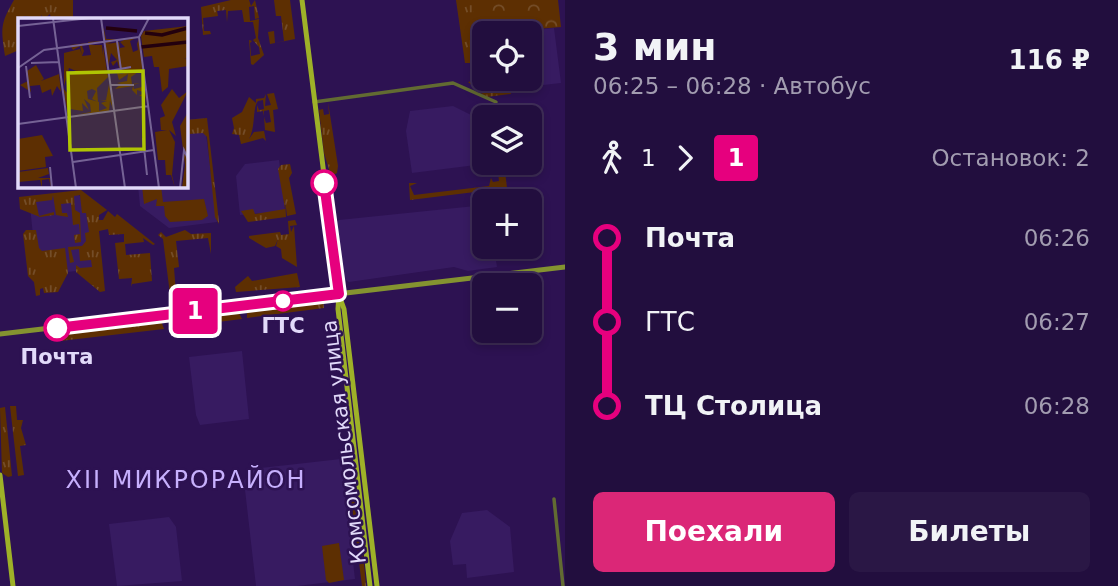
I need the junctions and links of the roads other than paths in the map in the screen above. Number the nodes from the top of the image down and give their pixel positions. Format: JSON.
{"nodes":[{"id":1,"x":302,"y":0,"type":"edge"},
{"id":2,"x":314,"y":102,"type":"junction"},
{"id":3,"x":496,"y":102,"type":"dead end"},
{"id":4,"x":565,"y":267,"type":"edge"},
{"id":5,"x":339,"y":294,"type":"junction"},
{"id":6,"x":0,"y":334,"type":"edge"},
{"id":7,"x":0,"y":475,"type":"edge"},
{"id":8,"x":554,"y":499,"type":"dead end"},
{"id":9,"x":13,"y":586,"type":"edge"},
{"id":10,"x":370,"y":586,"type":"edge"},
{"id":11,"x":377,"y":586,"type":"edge"},
{"id":12,"x":564,"y":586,"type":"edge"}],
"edges":[{"from":1,"to":2,"type":"main road","name":"Комсомольская улица"},
{"from":2,"to":3,"type":"street"},
{"from":2,"to":5,"type":"main road","name":"Комсомольская улица"},
{"from":4,"to":5,"type":"main road"},
{"from":5,"to":6,"type":"main road"},
{"from":5,"to":10,"type":"main road","name":"Комсомольская улица"},
{"from":5,"to":11,"type":"main road","name":"Комсомольская улица"},
{"from":7,"to":9,"type":"main road"},
{"from":8,"to":12,"type":"street"}]}
